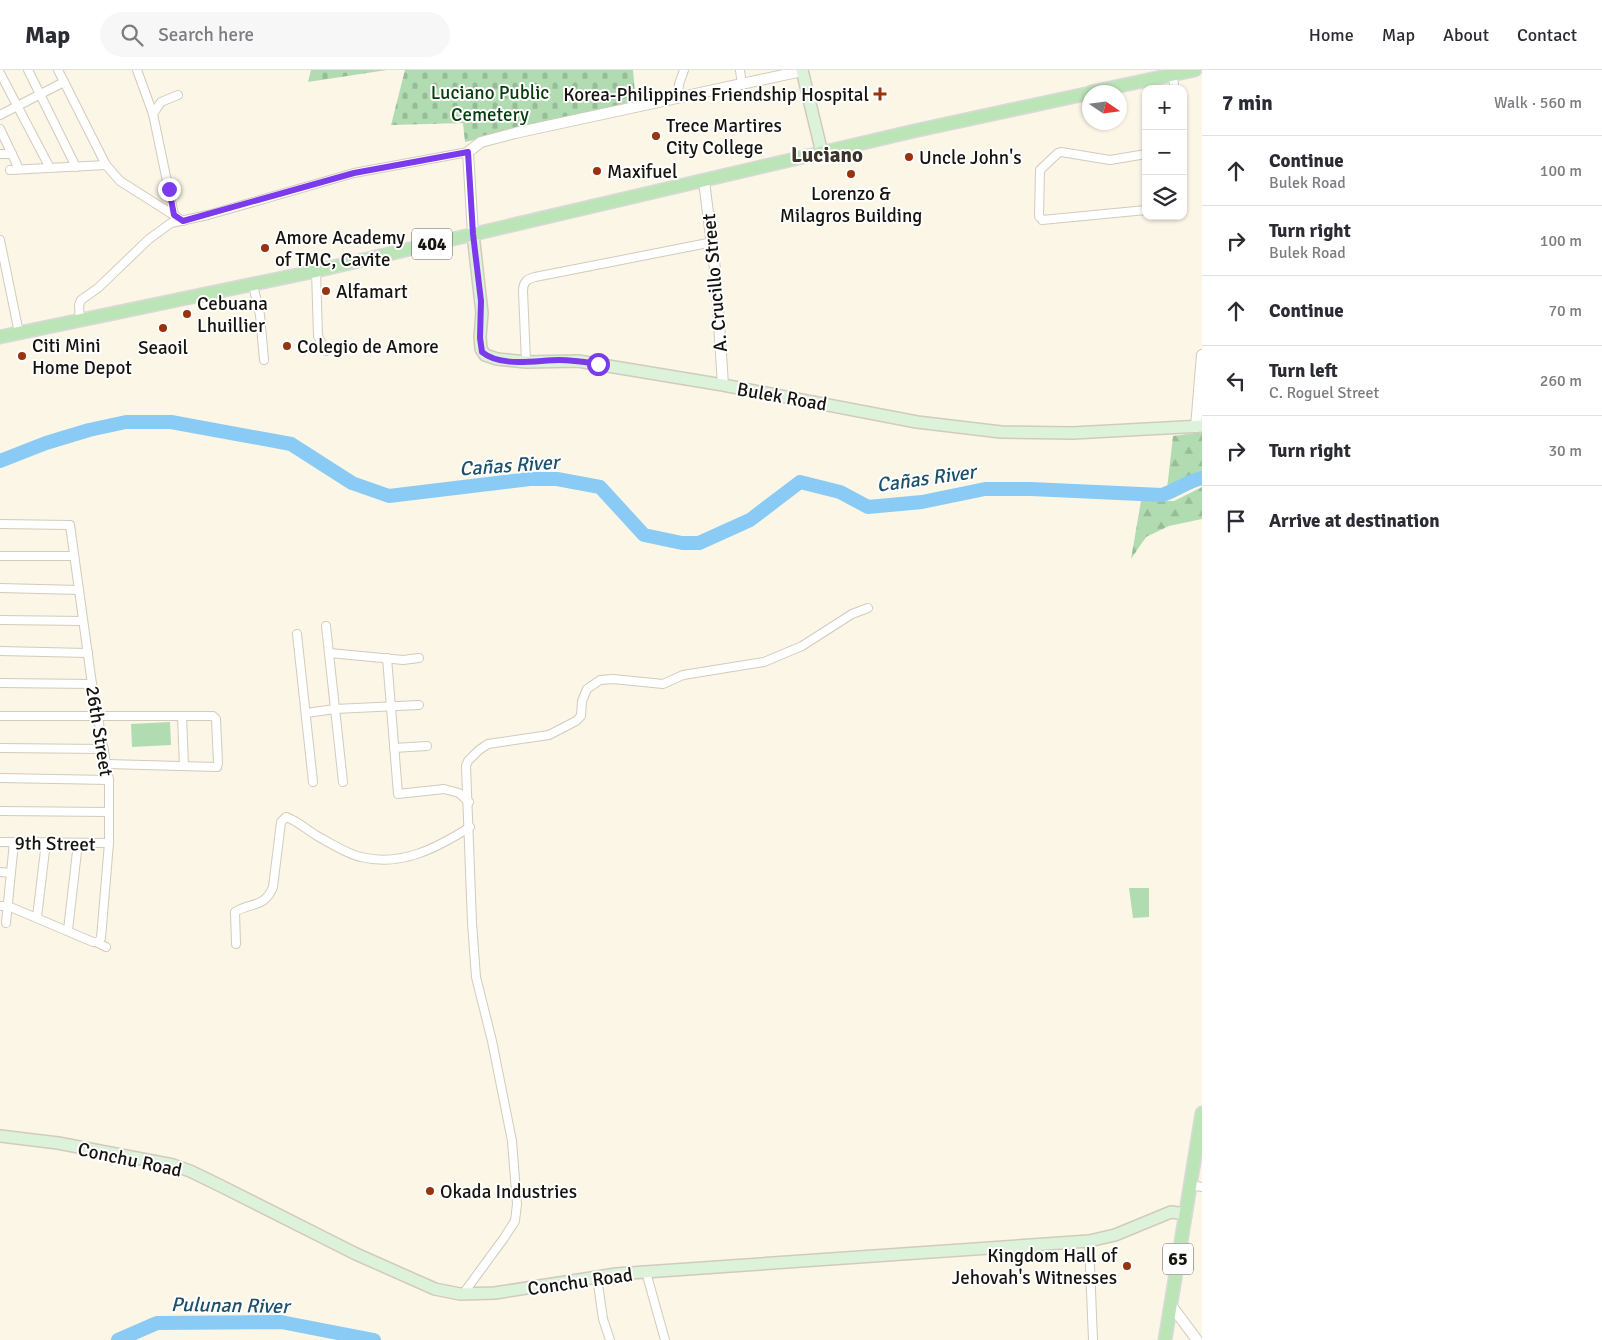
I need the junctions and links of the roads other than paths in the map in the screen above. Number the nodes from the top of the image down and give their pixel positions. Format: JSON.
{"nodes":[{"id":1,"x":28,"y":70,"type":"edge"},
{"id":2,"x":58,"y":70,"type":"edge"},
{"id":3,"x":137,"y":70,"type":"edge"},
{"id":4,"x":684,"y":70,"type":"edge"},
{"id":5,"x":740,"y":70,"type":"edge"},
{"id":6,"x":1195,"y":70,"type":"edge"},
{"id":7,"x":802,"y":71,"type":"edge"},
{"id":8,"x":0,"y":73,"type":"edge"},
{"id":9,"x":1172,"y":75,"type":"junction"},
{"id":10,"x":64,"y":82,"type":"junction"},
{"id":11,"x":742,"y":84,"type":"junction"},
{"id":12,"x":1126,"y":85,"type":"edge"},
{"id":13,"x":1174,"y":85,"type":"edge"},
{"id":14,"x":40,"y":95,"type":"junction"},
{"id":15,"x":1082,"y":95,"type":"edge"},
{"id":16,"x":178,"y":96,"type":"dead end"},
{"id":17,"x":678,"y":98,"type":"junction"},
{"id":18,"x":18,"y":107,"type":"junction"},
{"id":19,"x":153,"y":114,"type":"junction"},
{"id":20,"x":0,"y":115,"type":"edge"},
{"id":21,"x":0,"y":129,"type":"edge"},
{"id":22,"x":468,"y":152,"type":"junction"},
{"id":23,"x":822,"y":153,"type":"junction"},
{"id":24,"x":0,"y":154,"type":"edge"},
{"id":25,"x":12,"y":154,"type":"junction"},
{"id":26,"x":1142,"y":155,"type":"edge"},
{"id":27,"x":106,"y":165,"type":"junction"},
{"id":28,"x":76,"y":167,"type":"junction"},
{"id":29,"x":50,"y":168,"type":"junction"},
{"id":30,"x":10,"y":170,"type":"dead end"},
{"id":31,"x":19,"y":170,"type":"junction"},
{"id":32,"x":704,"y":181,"type":"junction"},
{"id":33,"x":1142,"y":210,"type":"edge"},
{"id":34,"x":174,"y":215,"type":"junction"},
{"id":35,"x":183,"y":221,"type":"junction"},
{"id":36,"x":473,"y":234,"type":"junction"},
{"id":37,"x":0,"y":240,"type":"edge"},
{"id":38,"x":713,"y":242,"type":"junction"},
{"id":39,"x":316,"y":271,"type":"junction"},
{"id":40,"x":253,"y":284,"type":"junction"},
{"id":41,"x":80,"y":322,"type":"junction"},
{"id":42,"x":19,"y":333,"type":"junction"},
{"id":43,"x":0,"y":337,"type":"edge"},
{"id":44,"x":326,"y":351,"type":"dead end"},
{"id":45,"x":1202,"y":355,"type":"edge"},
{"id":46,"x":264,"y":360,"type":"dead end"},
{"id":47,"x":526,"y":362,"type":"junction"},
{"id":48,"x":724,"y":385,"type":"junction"},
{"id":49,"x":1199,"y":426,"type":"edge"},
{"id":50,"x":0,"y":524,"type":"edge"},
{"id":51,"x":0,"y":556,"type":"edge"},
{"id":52,"x":74,"y":556,"type":"junction"},
{"id":53,"x":0,"y":588,"type":"edge"},
{"id":54,"x":79,"y":590,"type":"junction"},
{"id":55,"x":868,"y":608,"type":"dead end"},
{"id":56,"x":0,"y":620,"type":"edge"},
{"id":57,"x":83,"y":621,"type":"junction"},
{"id":58,"x":326,"y":626,"type":"dead end"},
{"id":59,"x":297,"y":634,"type":"dead end"},
{"id":60,"x":0,"y":651,"type":"edge"},
{"id":61,"x":88,"y":653,"type":"junction"},
{"id":62,"x":330,"y":653,"type":"junction"},
{"id":63,"x":387,"y":658,"type":"junction"},
{"id":64,"x":419,"y":658,"type":"dead end"},
{"id":65,"x":0,"y":683,"type":"edge"},
{"id":66,"x":92,"y":684,"type":"junction"},
{"id":67,"x":419,"y":705,"type":"dead end"},
{"id":68,"x":391,"y":707,"type":"junction"},
{"id":69,"x":335,"y":709,"type":"junction"},
{"id":70,"x":306,"y":713,"type":"junction"},
{"id":71,"x":0,"y":716,"type":"edge"},
{"id":72,"x":98,"y":716,"type":"junction"},
{"id":73,"x":182,"y":716,"type":"junction"},
{"id":74,"x":427,"y":746,"type":"dead end"},
{"id":75,"x":0,"y":748,"type":"edge"},
{"id":76,"x":394,"y":748,"type":"junction"},
{"id":77,"x":104,"y":749,"type":"junction"},
{"id":78,"x":107,"y":764,"type":"junction"},
{"id":79,"x":184,"y":766,"type":"junction"},
{"id":80,"x":0,"y":778,"type":"edge"},
{"id":81,"x":109,"y":780,"type":"junction"},
{"id":82,"x":314,"y":782,"type":"dead end"},
{"id":83,"x":343,"y":782,"type":"dead end"},
{"id":84,"x":469,"y":802,"type":"junction"},
{"id":85,"x":0,"y":811,"type":"edge"},
{"id":86,"x":109,"y":812,"type":"junction"},
{"id":87,"x":470,"y":827,"type":"junction"},
{"id":88,"x":0,"y":842,"type":"edge"},
{"id":89,"x":14,"y":842,"type":"junction"},
{"id":90,"x":46,"y":842,"type":"junction"},
{"id":91,"x":78,"y":843,"type":"junction"},
{"id":92,"x":109,"y":843,"type":"junction"},
{"id":93,"x":0,"y":872,"type":"edge"},
{"id":94,"x":11,"y":873,"type":"junction"},
{"id":95,"x":4,"y":906,"type":"edge"},
{"id":96,"x":37,"y":917,"type":"junction"},
{"id":97,"x":6,"y":923,"type":"dead end"},
{"id":98,"x":68,"y":930,"type":"junction"},
{"id":99,"x":98,"y":940,"type":"junction"},
{"id":100,"x":236,"y":944,"type":"dead end"},
{"id":101,"x":106,"y":947,"type":"dead end"},
{"id":102,"x":1202,"y":1113,"type":"edge"},
{"id":103,"x":0,"y":1136,"type":"edge"},
{"id":104,"x":1196,"y":1186,"type":"edge"},
{"id":105,"x":1186,"y":1214,"type":"junction"},
{"id":106,"x":1089,"y":1241,"type":"junction"},
{"id":107,"x":646,"y":1272,"type":"junction"},
{"id":108,"x":597,"y":1277,"type":"junction"},
{"id":109,"x":463,"y":1294,"type":"junction"},
{"id":110,"x":1171,"y":1305,"type":"junction"},
{"id":111,"x":610,"y":1340,"type":"edge"},
{"id":112,"x":665,"y":1340,"type":"edge"},
{"id":113,"x":1094,"y":1340,"type":"edge"},
{"id":114,"x":1165,"y":1340,"type":"edge"},
{"id":115,"x":1197,"y":1340,"type":"edge"}],
"edges":[{"from":1,"to":14,"type":"street"},
{"from":2,"to":10,"type":"street"},
{"from":3,"to":19,"type":"street"},
{"from":4,"to":17,"type":"street"},
{"from":5,"to":11,"type":"street"},
{"from":6,"to":9,"type":"main road","number":"404"},
{"from":7,"to":11,"type":"street"},
{"from":7,"to":23,"type":"main road"},
{"from":8,"to":18,"type":"street"},
{"from":9,"to":12,"type":"main road","number":"404"},
{"from":9,"to":13,"type":"street"},
{"from":10,"to":14,"type":"street"},
{"from":10,"to":27,"type":"street"},
{"from":11,"to":17,"type":"street"},
{"from":14,"to":18,"type":"street"},
{"from":14,"to":28,"type":"street"},
{"from":15,"to":23,"type":"main road","number":"404"},
{"from":16,"to":19,"type":"street"},
{"from":17,"to":22,"type":"street"},
{"from":18,"to":20,"type":"street"},
{"from":18,"to":29,"type":"street"},
{"from":19,"to":34,"type":"street"},
{"from":21,"to":25,"type":"street"},
{"from":22,"to":35,"type":"street"},
{"from":22,"to":36,"type":"street"},
{"from":23,"to":32,"type":"main road","number":"404"},
{"from":24,"to":25,"type":"street"},
{"from":25,"to":31,"type":"street"},
{"from":26,"to":33,"type":"street"},
{"from":27,"to":28,"type":"street"},
{"from":27,"to":34,"type":"street"},
{"from":28,"to":29,"type":"street"},
{"from":29,"to":31,"type":"street"},
{"from":30,"to":31,"type":"street"},
{"from":32,"to":36,"type":"main road","number":"404"},
{"from":32,"to":38,"type":"street","name":"A. Crucillo Street"},
{"from":34,"to":35,"type":"street"},
{"from":35,"to":41,"type":"street"},
{"from":36,"to":39,"type":"main road","number":"404"},
{"from":36,"to":47,"type":"main road","name":"Bulek Road"},
{"from":37,"to":42,"type":"street"},
{"from":38,"to":47,"type":"street"},
{"from":38,"to":48,"type":"street","name":"A. Crucillo Street"},
{"from":39,"to":40,"type":"main road","number":"404"},
{"from":39,"to":44,"type":"street"},
{"from":40,"to":41,"type":"main road","number":"404"},
{"from":40,"to":46,"type":"street"},
{"from":41,"to":42,"type":"main road","number":"404"},
{"from":42,"to":43,"type":"main road","number":"404"},
{"from":45,"to":49,"type":"street"},
{"from":47,"to":48,"type":"main road","name":"Bulek Road"},
{"from":48,"to":49,"type":"main road","name":"Bulek Road"},
{"from":50,"to":52,"type":"street","name":"26th Street"},
{"from":51,"to":52,"type":"street"},
{"from":52,"to":54,"type":"street","name":"26th Street"},
{"from":53,"to":54,"type":"street"},
{"from":54,"to":57,"type":"street","name":"26th Street"},
{"from":55,"to":84,"type":"street"},
{"from":56,"to":57,"type":"street"},
{"from":57,"to":61,"type":"street","name":"26th Street"},
{"from":58,"to":62,"type":"street"},
{"from":59,"to":70,"type":"street"},
{"from":60,"to":61,"type":"street"},
{"from":61,"to":66,"type":"street","name":"26th Street"},
{"from":62,"to":63,"type":"street"},
{"from":62,"to":69,"type":"street"},
{"from":63,"to":64,"type":"street"},
{"from":63,"to":68,"type":"street"},
{"from":65,"to":66,"type":"street"},
{"from":66,"to":72,"type":"street","name":"26th Street"},
{"from":67,"to":68,"type":"street"},
{"from":68,"to":69,"type":"street"},
{"from":68,"to":76,"type":"street"},
{"from":69,"to":70,"type":"street"},
{"from":69,"to":83,"type":"street"},
{"from":70,"to":82,"type":"street"},
{"from":71,"to":72,"type":"street"},
{"from":72,"to":73,"type":"street"},
{"from":72,"to":77,"type":"street","name":"26th Street"},
{"from":73,"to":79,"type":"street"},
{"from":73,"to":79,"type":"street"},
{"from":74,"to":76,"type":"street"},
{"from":75,"to":77,"type":"street"},
{"from":76,"to":84,"type":"street"},
{"from":77,"to":78,"type":"street","name":"26th Street"},
{"from":78,"to":79,"type":"street"},
{"from":78,"to":81,"type":"street","name":"26th Street"},
{"from":80,"to":81,"type":"street"},
{"from":81,"to":86,"type":"street","name":"26th Street"},
{"from":84,"to":87,"type":"street"},
{"from":85,"to":86,"type":"street"},
{"from":86,"to":92,"type":"street","name":"26th Street"},
{"from":87,"to":100,"type":"street"},
{"from":87,"to":109,"type":"street"},
{"from":88,"to":89,"type":"street","name":"9th Street"},
{"from":89,"to":90,"type":"street","name":"9th Street"},
{"from":89,"to":94,"type":"street"},
{"from":90,"to":91,"type":"street","name":"9th Street"},
{"from":90,"to":96,"type":"street"},
{"from":91,"to":92,"type":"street","name":"9th Street"},
{"from":91,"to":98,"type":"street"},
{"from":92,"to":99,"type":"street","name":"26th Street"},
{"from":93,"to":94,"type":"street"},
{"from":94,"to":95,"type":"street"},
{"from":95,"to":96,"type":"street"},
{"from":95,"to":97,"type":"street"},
{"from":96,"to":98,"type":"street"},
{"from":98,"to":99,"type":"street"},
{"from":99,"to":101,"type":"street"},
{"from":102,"to":104,"type":"main road","number":"65"},
{"from":103,"to":109,"type":"main road","name":"Conchu Road"},
{"from":104,"to":105,"type":"main road","number":"65"},
{"from":105,"to":106,"type":"main road","name":"Conchu Road"},
{"from":105,"to":110,"type":"main road","number":"65"},
{"from":106,"to":107,"type":"main road","name":"Conchu Road"},
{"from":106,"to":113,"type":"street"},
{"from":107,"to":108,"type":"main road","name":"Conchu Road"},
{"from":107,"to":112,"type":"street"},
{"from":108,"to":109,"type":"main road","name":"Conchu Road"},
{"from":108,"to":111,"type":"street"},
{"from":110,"to":114,"type":"main road","number":"65"},
{"from":110,"to":115,"type":"street"}]}
